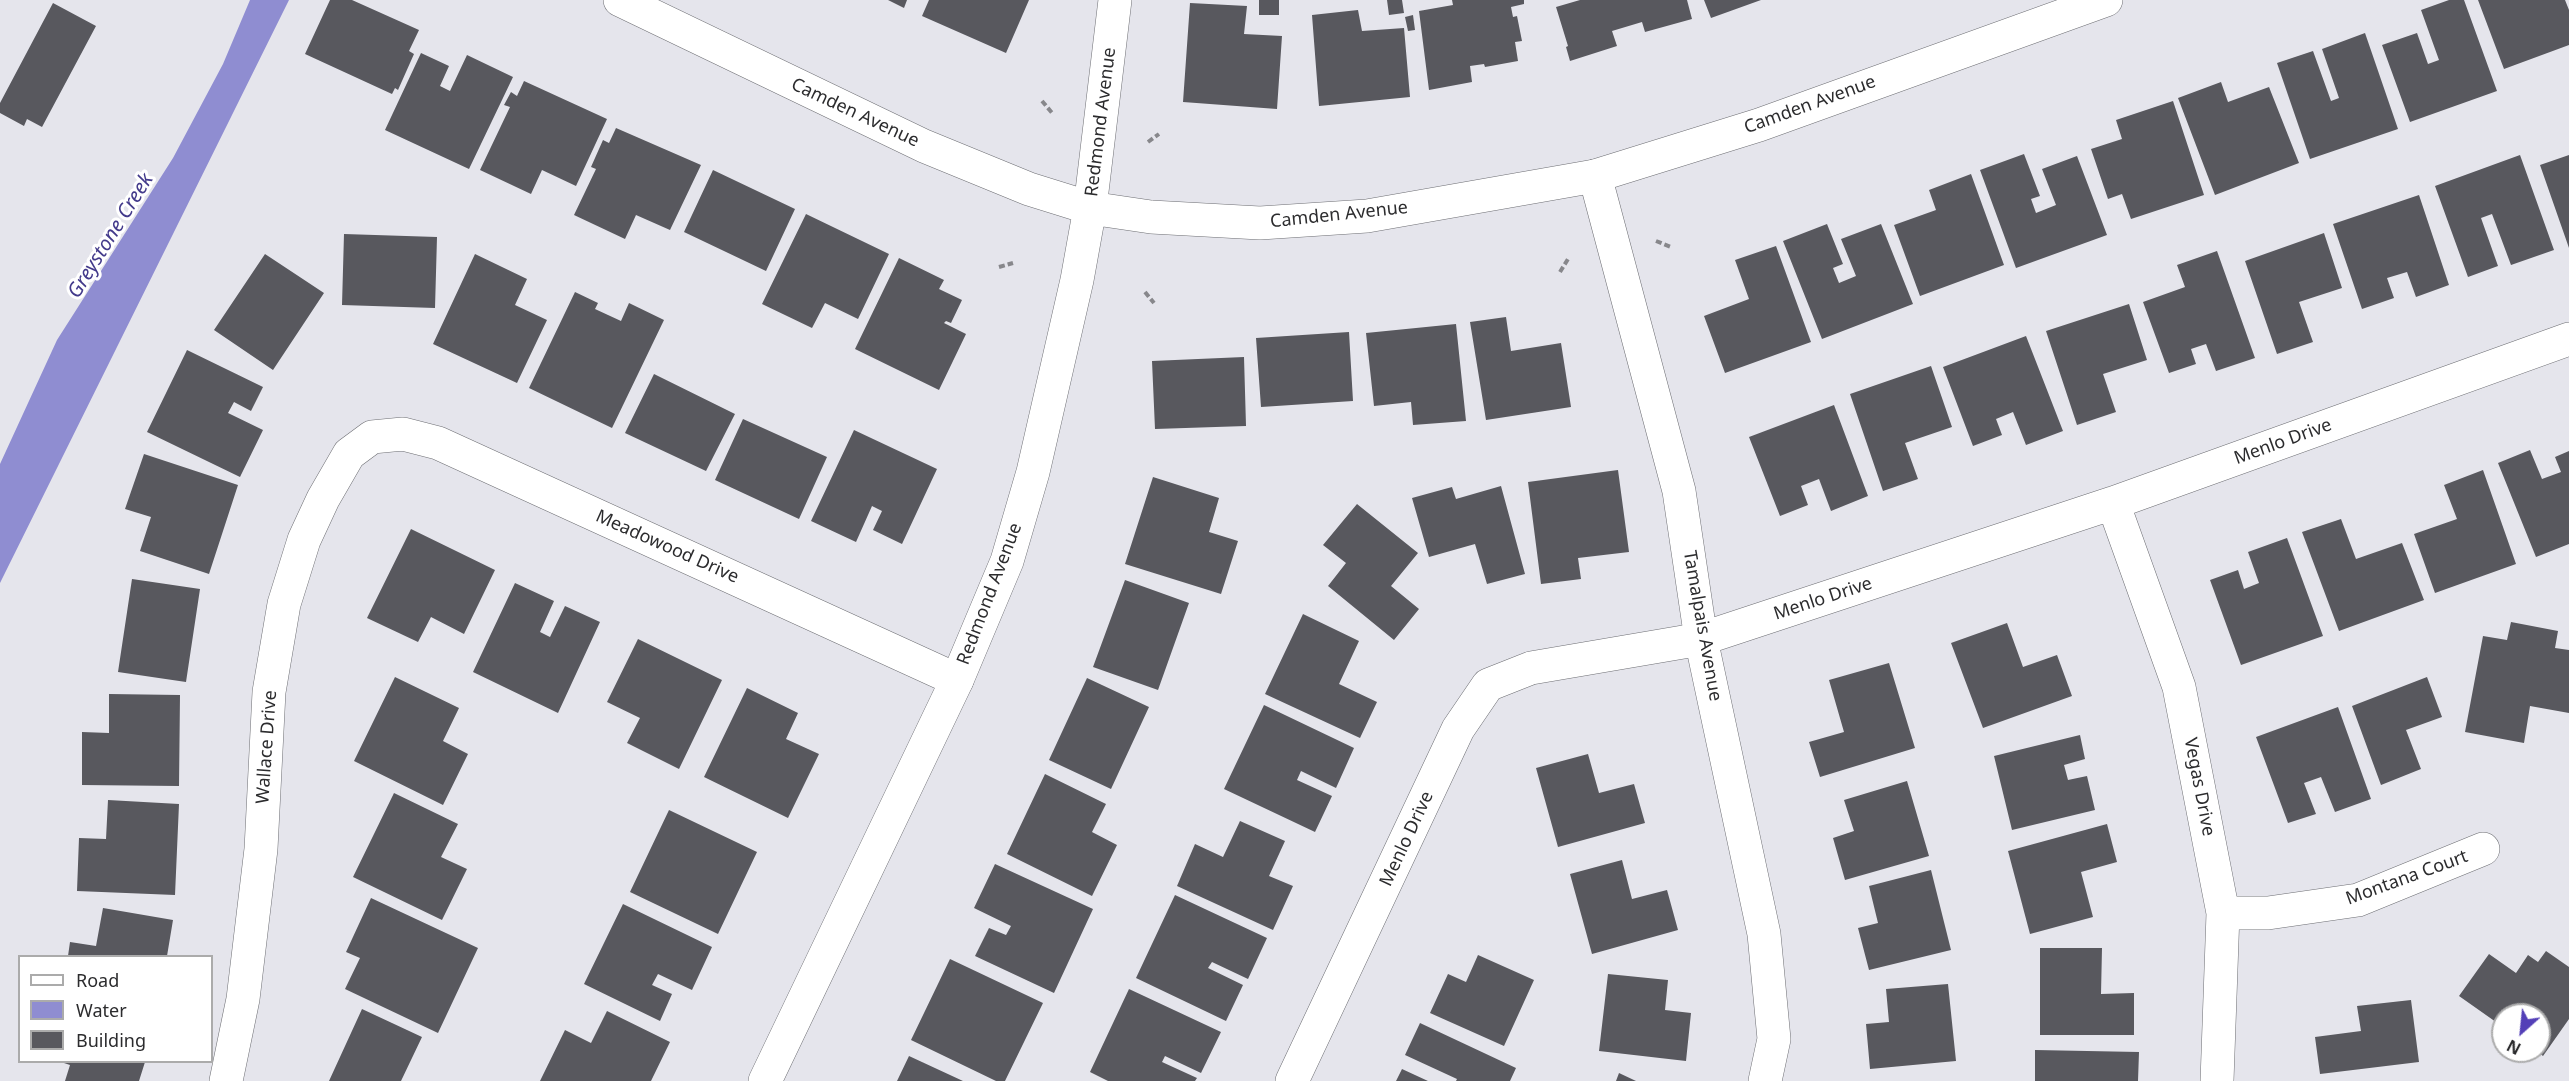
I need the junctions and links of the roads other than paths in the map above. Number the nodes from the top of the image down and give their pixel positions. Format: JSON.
{"nodes":[{"id":1,"x":620,"y":0,"type":"edge"},
{"id":2,"x":1115,"y":0,"type":"edge"},
{"id":3,"x":2106,"y":0,"type":"edge"},
{"id":4,"x":1595,"y":176,"type":"junction"},
{"id":5,"x":1090,"y":208,"type":"junction"},
{"id":6,"x":2569,"y":339,"type":"edge"},
{"id":7,"x":372,"y":437,"type":"joint"},
{"id":8,"x":2113,"y":503,"type":"junction"},
{"id":9,"x":1701,"y":639,"type":"junction"},
{"id":10,"x":957,"y":680,"type":"junction"},
{"id":11,"x":2483,"y":849,"type":"dead end"},
{"id":12,"x":2223,"y":913,"type":"junction"},
{"id":13,"x":226,"y":1081,"type":"edge"},
{"id":14,"x":765,"y":1081,"type":"edge"},
{"id":15,"x":1292,"y":1081,"type":"edge"},
{"id":16,"x":1765,"y":1081,"type":"edge"},
{"id":17,"x":2217,"y":1081,"type":"edge"}],
"edges":[{"from":1,"to":5,"type":"street","name":"Camden Avenue"},
{"from":2,"to":5,"type":"street","name":"Redmond Avenue"},
{"from":3,"to":4,"type":"street","name":"Camden Avenue"},
{"from":4,"to":5,"type":"street","name":"Camden Avenue"},
{"from":4,"to":9,"type":"street","name":"Tamalpais Avenue"},
{"from":5,"to":10,"type":"street","name":"Redmond Avenue"},
{"from":6,"to":8,"type":"street","name":"Menlo Drive"},
{"from":7,"to":10,"type":"street","name":"Meadowood Drive"},
{"from":7,"to":13,"type":"street","name":"Wallace Drive"},
{"from":8,"to":9,"type":"street","name":"Menlo Drive"},
{"from":8,"to":12,"type":"street","name":"Vegas Drive"},
{"from":9,"to":15,"type":"street","name":"Menlo Drive"},
{"from":9,"to":16,"type":"street","name":"Tamalpais Avenue"},
{"from":10,"to":14,"type":"street","name":"Redmond Avenue"},
{"from":11,"to":12,"type":"street","name":"Montana Court"},
{"from":12,"to":17,"type":"street","name":"Vegas Drive"}]}
